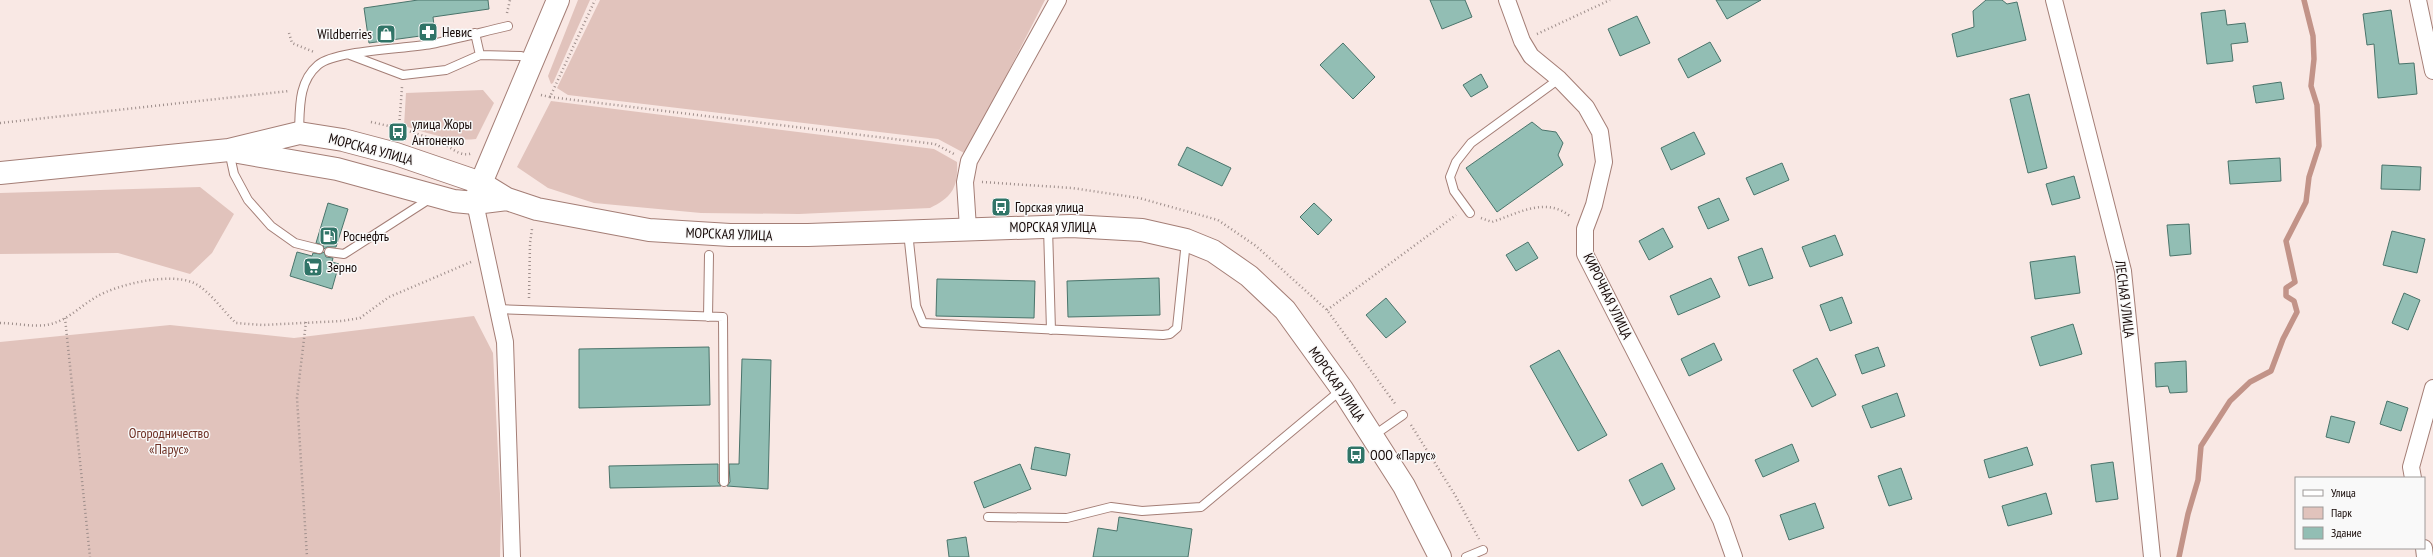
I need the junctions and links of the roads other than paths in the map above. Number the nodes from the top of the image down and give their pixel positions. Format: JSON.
{"nodes":[{"id":1,"x":558,"y":0,"type":"edge"},
{"id":2,"x":1058,"y":0,"type":"edge"},
{"id":3,"x":1507,"y":0,"type":"edge"},
{"id":4,"x":2054,"y":0,"type":"edge"},
{"id":5,"x":2418,"y":0,"type":"edge"},
{"id":6,"x":508,"y":26,"type":"dead end"},
{"id":7,"x":475,"y":33,"type":"junction"},
{"id":8,"x":349,"y":54,"type":"junction"},
{"id":9,"x":480,"y":55,"type":"junction"},
{"id":10,"x":534,"y":60,"type":"junction"},
{"id":11,"x":2433,"y":71,"type":"edge"},
{"id":12,"x":1560,"y":79,"type":"junction"},
{"id":13,"x":299,"y":133,"type":"junction"},
{"id":14,"x":229,"y":150,"type":"junction"},
{"id":15,"x":0,"y":173,"type":"edge"},
{"id":16,"x":478,"y":193,"type":"junction"},
{"id":17,"x":435,"y":196,"type":"junction"},
{"id":18,"x":1468,"y":210,"type":"road end"},
{"id":19,"x":1048,"y":227,"type":"junction"},
{"id":20,"x":968,"y":228,"type":"junction"},
{"id":21,"x":908,"y":232,"type":"junction"},
{"id":22,"x":1186,"y":240,"type":"junction"},
{"id":23,"x":316,"y":248,"type":"dead end"},
{"id":24,"x":329,"y":252,"type":"dead end"},
{"id":25,"x":709,"y":255,"type":"dead end"},
{"id":26,"x":497,"y":309,"type":"junction"},
{"id":27,"x":708,"y":317,"type":"junction"},
{"id":28,"x":1051,"y":330,"type":"junction"},
{"id":29,"x":2433,"y":388,"type":"edge"},
{"id":30,"x":1342,"y":390,"type":"junction"},
{"id":31,"x":1403,"y":415,"type":"dead end"},
{"id":32,"x":1372,"y":436,"type":"junction"},
{"id":33,"x":2413,"y":477,"type":"edge"},
{"id":34,"x":724,"y":482,"type":"dead end"},
{"id":35,"x":988,"y":517,"type":"dead end"},
{"id":36,"x":1483,"y":550,"type":"dead end"},
{"id":37,"x":512,"y":557,"type":"edge"},
{"id":38,"x":1440,"y":557,"type":"edge"},
{"id":39,"x":1466,"y":557,"type":"edge"},
{"id":40,"x":1734,"y":557,"type":"edge"},
{"id":41,"x":2152,"y":557,"type":"edge"}],
"edges":[{"from":1,"to":10,"type":"main road"},
{"from":2,"to":20,"type":"street"},
{"from":3,"to":12,"type":"street","name":"КИРОЧНАЯ УЛИЦА"},
{"from":4,"to":41,"type":"street","name":"ЛЕСНАЯ УЛИЦА"},
{"from":5,"to":11,"type":"street"},
{"from":6,"to":7,"type":"lane"},
{"from":7,"to":8,"type":"lane"},
{"from":7,"to":9,"type":"lane"},
{"from":8,"to":9,"type":"lane"},
{"from":8,"to":13,"type":"lane"},
{"from":9,"to":10,"type":"lane"},
{"from":10,"to":16,"type":"main road"},
{"from":12,"to":18,"type":"lane"},
{"from":12,"to":40,"type":"street","name":"КИРОЧНАЯ УЛИЦА"},
{"from":13,"to":14,"type":"main road","name":"МОРСКАЯ УЛИЦА"},
{"from":13,"to":16,"type":"main road","name":"МОРСКАЯ УЛИЦА"},
{"from":14,"to":15,"type":"main road","name":"МОРСКАЯ УЛИЦА"},
{"from":14,"to":17,"type":"main road","name":"МОРСКАЯ УЛИЦА"},
{"from":14,"to":23,"type":"lane"},
{"from":16,"to":17,"type":"main road","name":"МОРСКАЯ УЛИЦА"},
{"from":16,"to":21,"type":"main road","name":"МОРСКАЯ УЛИЦА"},
{"from":16,"to":26,"type":"street"},
{"from":17,"to":24,"type":"lane"},
{"from":19,"to":20,"type":"main road","name":"МОРСКАЯ УЛИЦА"},
{"from":19,"to":22,"type":"main road","name":"МОРСКАЯ УЛИЦА"},
{"from":19,"to":28,"type":"lane"},
{"from":20,"to":21,"type":"main road","name":"МОРСКАЯ УЛИЦА"},
{"from":21,"to":28,"type":"lane"},
{"from":22,"to":28,"type":"lane"},
{"from":22,"to":30,"type":"main road","name":"МОРСКАЯ УЛИЦА"},
{"from":25,"to":27,"type":"lane"},
{"from":26,"to":27,"type":"lane"},
{"from":26,"to":37,"type":"street"},
{"from":27,"to":34,"type":"lane"},
{"from":29,"to":33,"type":"street"},
{"from":30,"to":32,"type":"main road","name":"МОРСКАЯ УЛИЦА"},
{"from":30,"to":35,"type":"lane"},
{"from":31,"to":32,"type":"lane"},
{"from":32,"to":38,"type":"main road","name":"МОРСКАЯ УЛИЦА"},
{"from":36,"to":39,"type":"lane"}]}
